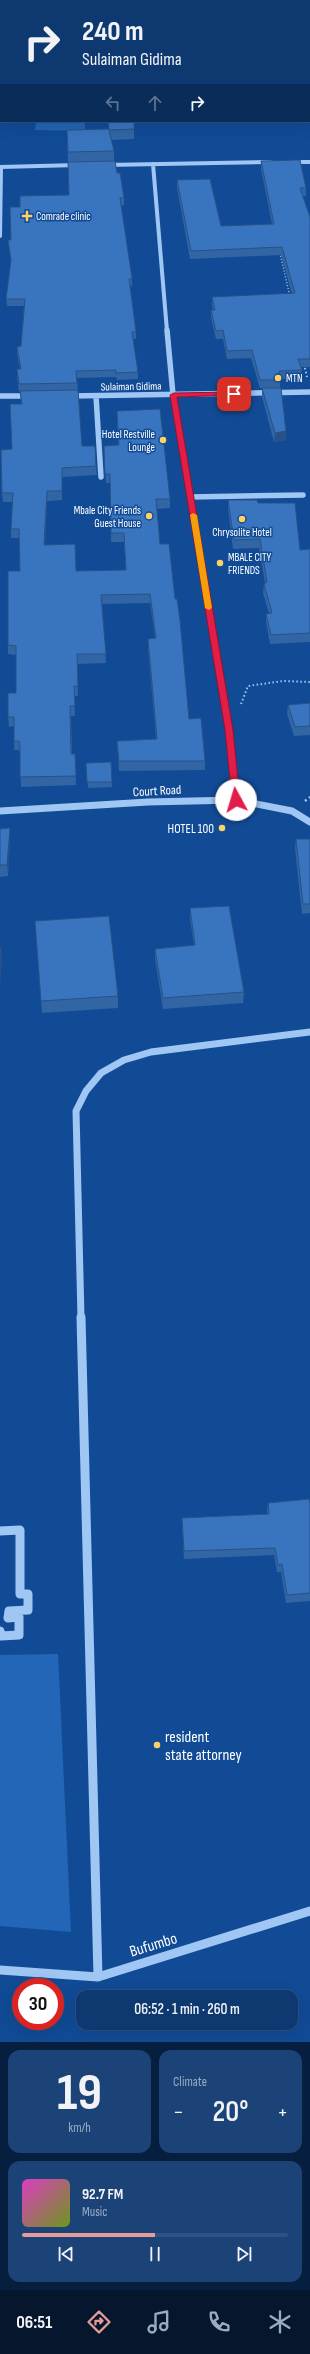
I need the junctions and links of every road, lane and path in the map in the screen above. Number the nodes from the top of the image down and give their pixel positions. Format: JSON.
{"nodes":[{"id":1,"x":279,"y":162,"type":"edge"},
{"id":2,"x":286,"y":162,"type":"edge"},
{"id":3,"x":310,"y":162,"type":"edge"},
{"id":4,"x":153,"y":164,"type":"junction"},
{"id":5,"x":81,"y":165,"type":"edge"},
{"id":6,"x":97,"y":165,"type":"edge"},
{"id":7,"x":1,"y":167,"type":"edge"},
{"id":8,"x":0,"y":236,"type":"edge"},
{"id":9,"x":279,"y":250,"type":"edge"},
{"id":10,"x":292,"y":304,"type":"edge"},
{"id":11,"x":304,"y":363,"type":"edge"},
{"id":12,"x":310,"y":392,"type":"edge"},
{"id":13,"x":174,"y":395,"type":"junction"},
{"id":14,"x":0,"y":396,"type":"edge"},
{"id":15,"x":37,"y":396,"type":"edge"},
{"id":16,"x":66,"y":396,"type":"edge"},
{"id":17,"x":96,"y":396,"type":"junction"},
{"id":18,"x":101,"y":477,"type":"dead end"},
{"id":19,"x":303,"y":495,"type":"dead end"},
{"id":20,"x":190,"y":497,"type":"junction"},
{"id":21,"x":310,"y":682,"type":"edge"},
{"id":22,"x":229,"y":730,"type":"junction"},
{"id":23,"x":236,"y":800,"type":"junction"},
{"id":24,"x":0,"y":811,"type":"edge"},
{"id":25,"x":310,"y":822,"type":"edge"},
{"id":26,"x":310,"y":1032,"type":"edge"},
{"id":27,"x":0,"y":1531,"type":"edge"},
{"id":28,"x":0,"y":1631,"type":"edge"},
{"id":29,"x":310,"y":1911,"type":"edge"},
{"id":30,"x":0,"y":1970,"type":"edge"},
{"id":31,"x":98,"y":1977,"type":"junction"}],
"edges":[{"from":1,"to":4,"type":"street"},
{"from":2,"to":3,"type":"street"},
{"from":4,"to":6,"type":"street"},
{"from":4,"to":13,"type":"street"},
{"from":5,"to":7,"type":"street"},
{"from":7,"to":8,"type":"street"},
{"from":9,"to":10,"type":"path"},
{"from":11,"to":12,"type":"path"},
{"from":12,"to":13,"type":"street","name":"Sulaiman Gidima"},
{"from":13,"to":17,"type":"street","name":"Sulaiman Gidima"},
{"from":13,"to":20,"type":"street"},
{"from":14,"to":15,"type":"street"},
{"from":16,"to":17,"type":"street","name":"Sulaiman Gidima"},
{"from":17,"to":18,"type":"street"},
{"from":19,"to":20,"type":"street"},
{"from":20,"to":22,"type":"street"},
{"from":21,"to":22,"type":"path"},
{"from":22,"to":23,"type":"street"},
{"from":23,"to":24,"type":"street","name":"Court Road"},
{"from":23,"to":25,"type":"street","name":"Court Road"},
{"from":26,"to":31,"type":"street"},
{"from":27,"to":28,"type":"street"},
{"from":29,"to":31,"type":"street","name":"Bufumbo"},
{"from":30,"to":31,"type":"street","name":"Bufumbo"}]}
